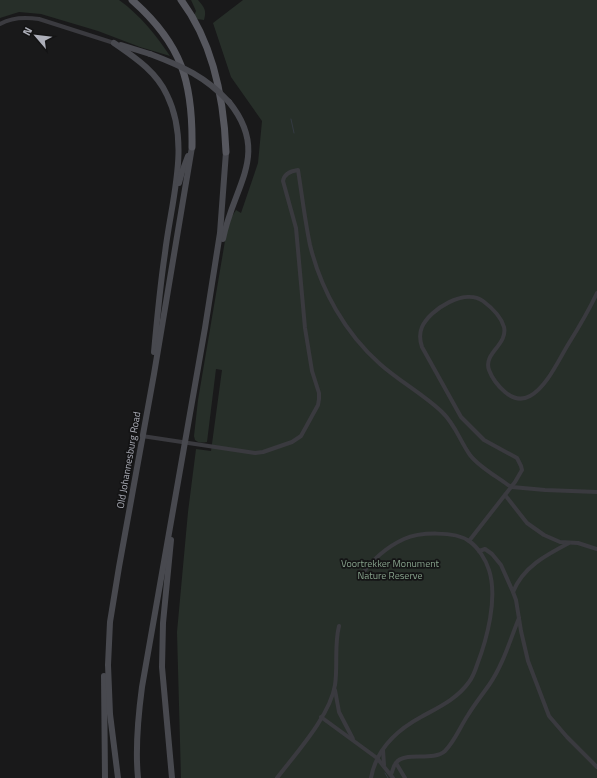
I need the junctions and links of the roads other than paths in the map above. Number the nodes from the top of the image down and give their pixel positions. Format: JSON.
{"nodes":[{"id":1,"x":132,"y":0,"type":"edge"},
{"id":2,"x":181,"y":0,"type":"edge"},
{"id":3,"x":0,"y":24,"type":"edge"},
{"id":4,"x":114,"y":43,"type":"junction"},
{"id":5,"x":192,"y":147,"type":"junction"},
{"id":6,"x":226,"y":152,"type":"joint"},
{"id":7,"x":163,"y":268,"type":"junction"},
{"id":8,"x":597,"y":293,"type":"edge"},
{"id":9,"x":205,"y":328,"type":"junction"},
{"id":10,"x":154,"y":374,"type":"junction"},
{"id":11,"x":142,"y":436,"type":"junction"},
{"id":12,"x":185,"y":443,"type":"junction"},
{"id":13,"x":177,"y":487,"type":"junction"},
{"id":14,"x":512,"y":487,"type":"junction"},
{"id":15,"x":597,"y":492,"type":"edge"},
{"id":16,"x":505,"y":495,"type":"junction"},
{"id":17,"x":469,"y":541,"type":"junction"},
{"id":18,"x":569,"y":543,"type":"junction"},
{"id":19,"x":597,"y":550,"type":"edge"},
{"id":20,"x":479,"y":551,"type":"junction"},
{"id":21,"x":359,"y":578,"type":"dead end"},
{"id":22,"x":513,"y":592,"type":"junction"},
{"id":23,"x":519,"y":618,"type":"junction"},
{"id":24,"x":110,"y":622,"type":"junction"},
{"id":25,"x":339,"y":626,"type":"dead end"},
{"id":26,"x":335,"y":685,"type":"junction"},
{"id":27,"x":321,"y":717,"type":"junction"},
{"id":28,"x":356,"y":742,"type":"junction"},
{"id":29,"x":383,"y":750,"type":"junction"},
{"id":30,"x":377,"y":758,"type":"junction"},
{"id":31,"x":396,"y":763,"type":"junction"},
{"id":32,"x":384,"y":765,"type":"junction"},
{"id":33,"x":597,"y":767,"type":"edge"},
{"id":34,"x":392,"y":776,"type":"edge"},
{"id":35,"x":105,"y":778,"type":"edge"},
{"id":36,"x":118,"y":778,"type":"edge"},
{"id":37,"x":138,"y":778,"type":"edge"},
{"id":38,"x":172,"y":778,"type":"edge"},
{"id":39,"x":277,"y":778,"type":"edge"},
{"id":40,"x":371,"y":778,"type":"edge"},
{"id":41,"x":405,"y":778,"type":"edge"}],
"edges":[{"from":1,"to":5,"type":"main road"},
{"from":2,"to":6,"type":"main road"},
{"from":3,"to":4,"type":"street"},
{"from":4,"to":7,"type":"main road"},
{"from":4,"to":9,"type":"main road","bridge":true},
{"from":5,"to":7,"type":"main road"},
{"from":5,"to":10,"type":"main road","name":"Old Johannesburg Road"},
{"from":6,"to":9,"type":"main road"},
{"from":7,"to":10,"type":"main road"},
{"from":8,"to":14,"type":"street"},
{"from":9,"to":12,"type":"main road"},
{"from":10,"to":11,"type":"main road","name":"Old Johannesburg Road"},
{"from":11,"to":12,"type":"street"},
{"from":11,"to":24,"type":"main road","name":"Old Johannesburg Road"},
{"from":12,"to":13,"type":"main road"},
{"from":12,"to":14,"type":"street"},
{"from":13,"to":37,"type":"main road"},
{"from":13,"to":38,"type":"main road"},
{"from":14,"to":15,"type":"street"},
{"from":14,"to":16,"type":"street"},
{"from":16,"to":17,"type":"street"},
{"from":16,"to":18,"type":"street"},
{"from":17,"to":20,"type":"street"},
{"from":17,"to":21,"type":"street"},
{"from":18,"to":19,"type":"street"},
{"from":18,"to":22,"type":"street"},
{"from":20,"to":22,"type":"street"},
{"from":20,"to":29,"type":"street"},
{"from":22,"to":23,"type":"street"},
{"from":23,"to":31,"type":"street"},
{"from":23,"to":33,"type":"street"},
{"from":24,"to":35,"type":"main road"},
{"from":24,"to":36,"type":"main road","name":"Old Johannesburg Road"},
{"from":25,"to":26,"type":"street"},
{"from":26,"to":27,"type":"street"},
{"from":26,"to":28,"type":"street"},
{"from":27,"to":28,"type":"street"},
{"from":27,"to":39,"type":"street"},
{"from":28,"to":30,"type":"street"},
{"from":29,"to":30,"type":"street"},
{"from":29,"to":32,"type":"street"},
{"from":30,"to":32,"type":"street"},
{"from":30,"to":40,"type":"street"},
{"from":31,"to":34,"type":"street"},
{"from":31,"to":41,"type":"street"},
{"from":32,"to":34,"type":"street"}]}
